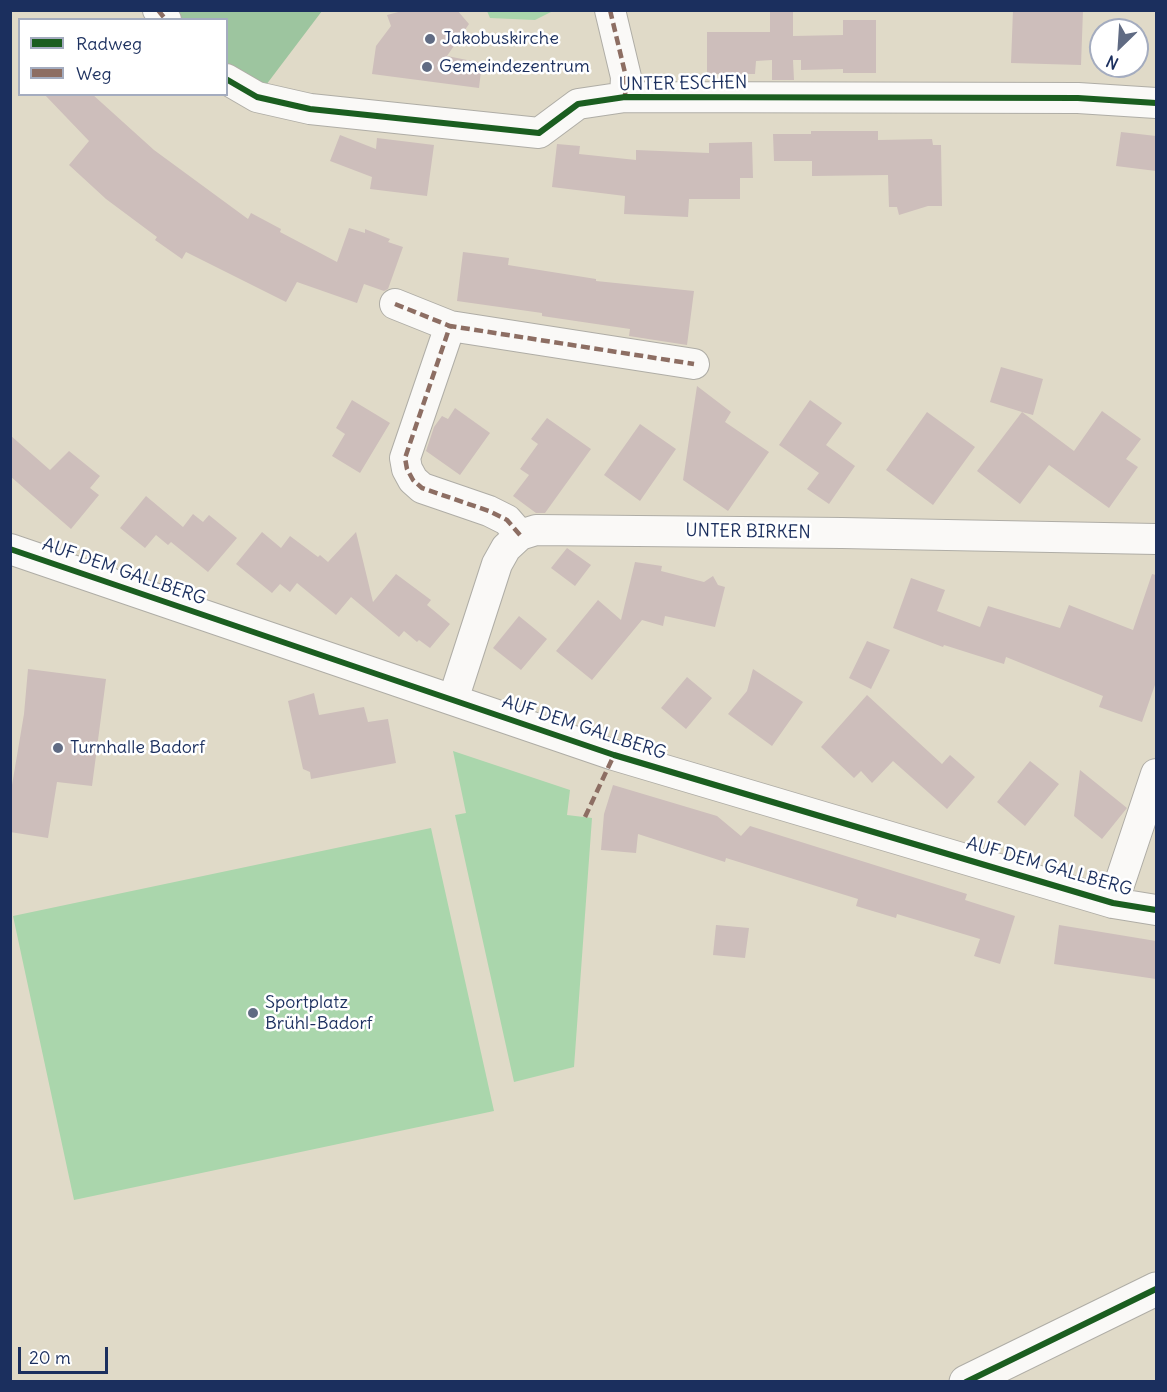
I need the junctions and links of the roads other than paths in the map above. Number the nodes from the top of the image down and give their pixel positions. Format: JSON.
{"nodes":[{"id":1,"x":610,"y":10,"type":"edge"},
{"id":2,"x":228,"y":80,"type":"edge"},
{"id":3,"x":625,"y":97,"type":"junction"},
{"id":4,"x":1156,"y":103,"type":"edge"},
{"id":5,"x":395,"y":304,"type":"dead end"},
{"id":6,"x":450,"y":326,"type":"junction"},
{"id":7,"x":694,"y":364,"type":"dead end"},
{"id":8,"x":520,"y":535,"type":"junction"},
{"id":9,"x":1156,"y":539,"type":"edge"},
{"id":10,"x":10,"y":549,"type":"edge"},
{"id":11,"x":453,"y":700,"type":"junction"},
{"id":12,"x":1156,"y":774,"type":"edge"},
{"id":13,"x":1113,"y":903,"type":"junction"},
{"id":14,"x":1156,"y":910,"type":"edge"},
{"id":15,"x":1156,"y":1289,"type":"edge"},
{"id":16,"x":966,"y":1382,"type":"edge"}],
"edges":[{"from":1,"to":3,"type":"street","name":"UNTER ESCHEN"},
{"from":2,"to":3,"type":"street","name":"UNTER ESCHEN"},
{"from":3,"to":4,"type":"street","name":"UNTER ESCHEN"},
{"from":5,"to":6,"type":"street"},
{"from":6,"to":7,"type":"street"},
{"from":6,"to":8,"type":"street"},
{"from":8,"to":9,"type":"street","name":"UNTER BIRKEN"},
{"from":8,"to":11,"type":"street"},
{"from":10,"to":11,"type":"street","name":"AUF DEM GALLBERG"},
{"from":11,"to":13,"type":"street","name":"AUF DEM GALLBERG"},
{"from":12,"to":13,"type":"street"},
{"from":13,"to":14,"type":"street","name":"AUF DEM GALLBERG"},
{"from":15,"to":16,"type":"main road"}]}
